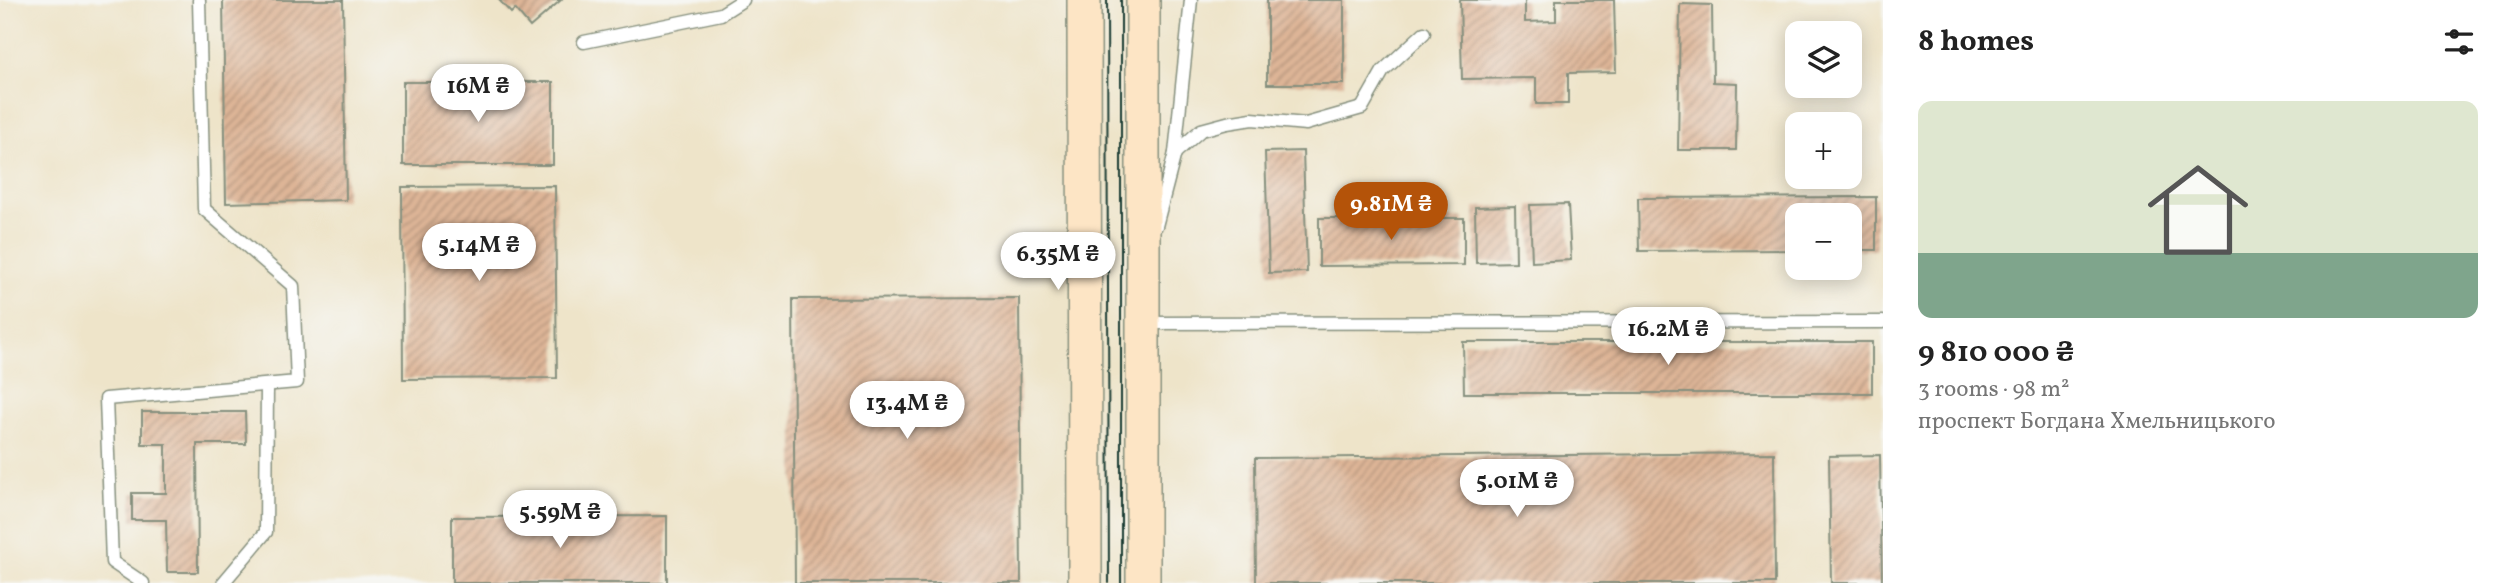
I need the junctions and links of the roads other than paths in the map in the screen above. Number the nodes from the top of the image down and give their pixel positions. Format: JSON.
{"nodes":[{"id":1,"x":199,"y":0,"type":"edge"},
{"id":2,"x":743,"y":0,"type":"edge"},
{"id":3,"x":1084,"y":0,"type":"edge"},
{"id":4,"x":1143,"y":0,"type":"edge"},
{"id":5,"x":1191,"y":0,"type":"edge"},
{"id":6,"x":1424,"y":33,"type":"dead end"},
{"id":7,"x":584,"y":42,"type":"dead end"},
{"id":8,"x":1175,"y":153,"type":"junction"},
{"id":9,"x":1143,"y":277,"type":"junction"},
{"id":10,"x":1143,"y":323,"type":"junction"},
{"id":11,"x":1883,"y":323,"type":"edge"},
{"id":12,"x":267,"y":385,"type":"junction"},
{"id":13,"x":143,"y":583,"type":"edge"},
{"id":14,"x":223,"y":583,"type":"edge"},
{"id":15,"x":1085,"y":583,"type":"edge"},
{"id":16,"x":1143,"y":583,"type":"edge"}],
"edges":[{"from":1,"to":12,"type":"lane"},
{"from":2,"to":7,"type":"lane"},
{"from":3,"to":15,"type":"main road"},
{"from":4,"to":9,"type":"main road"},
{"from":5,"to":8,"type":"lane"},
{"from":6,"to":8,"type":"lane"},
{"from":8,"to":9,"type":"lane"},
{"from":9,"to":10,"type":"main road"},
{"from":10,"to":11,"type":"lane"},
{"from":10,"to":16,"type":"main road"},
{"from":12,"to":13,"type":"lane"},
{"from":12,"to":14,"type":"lane"}]}
